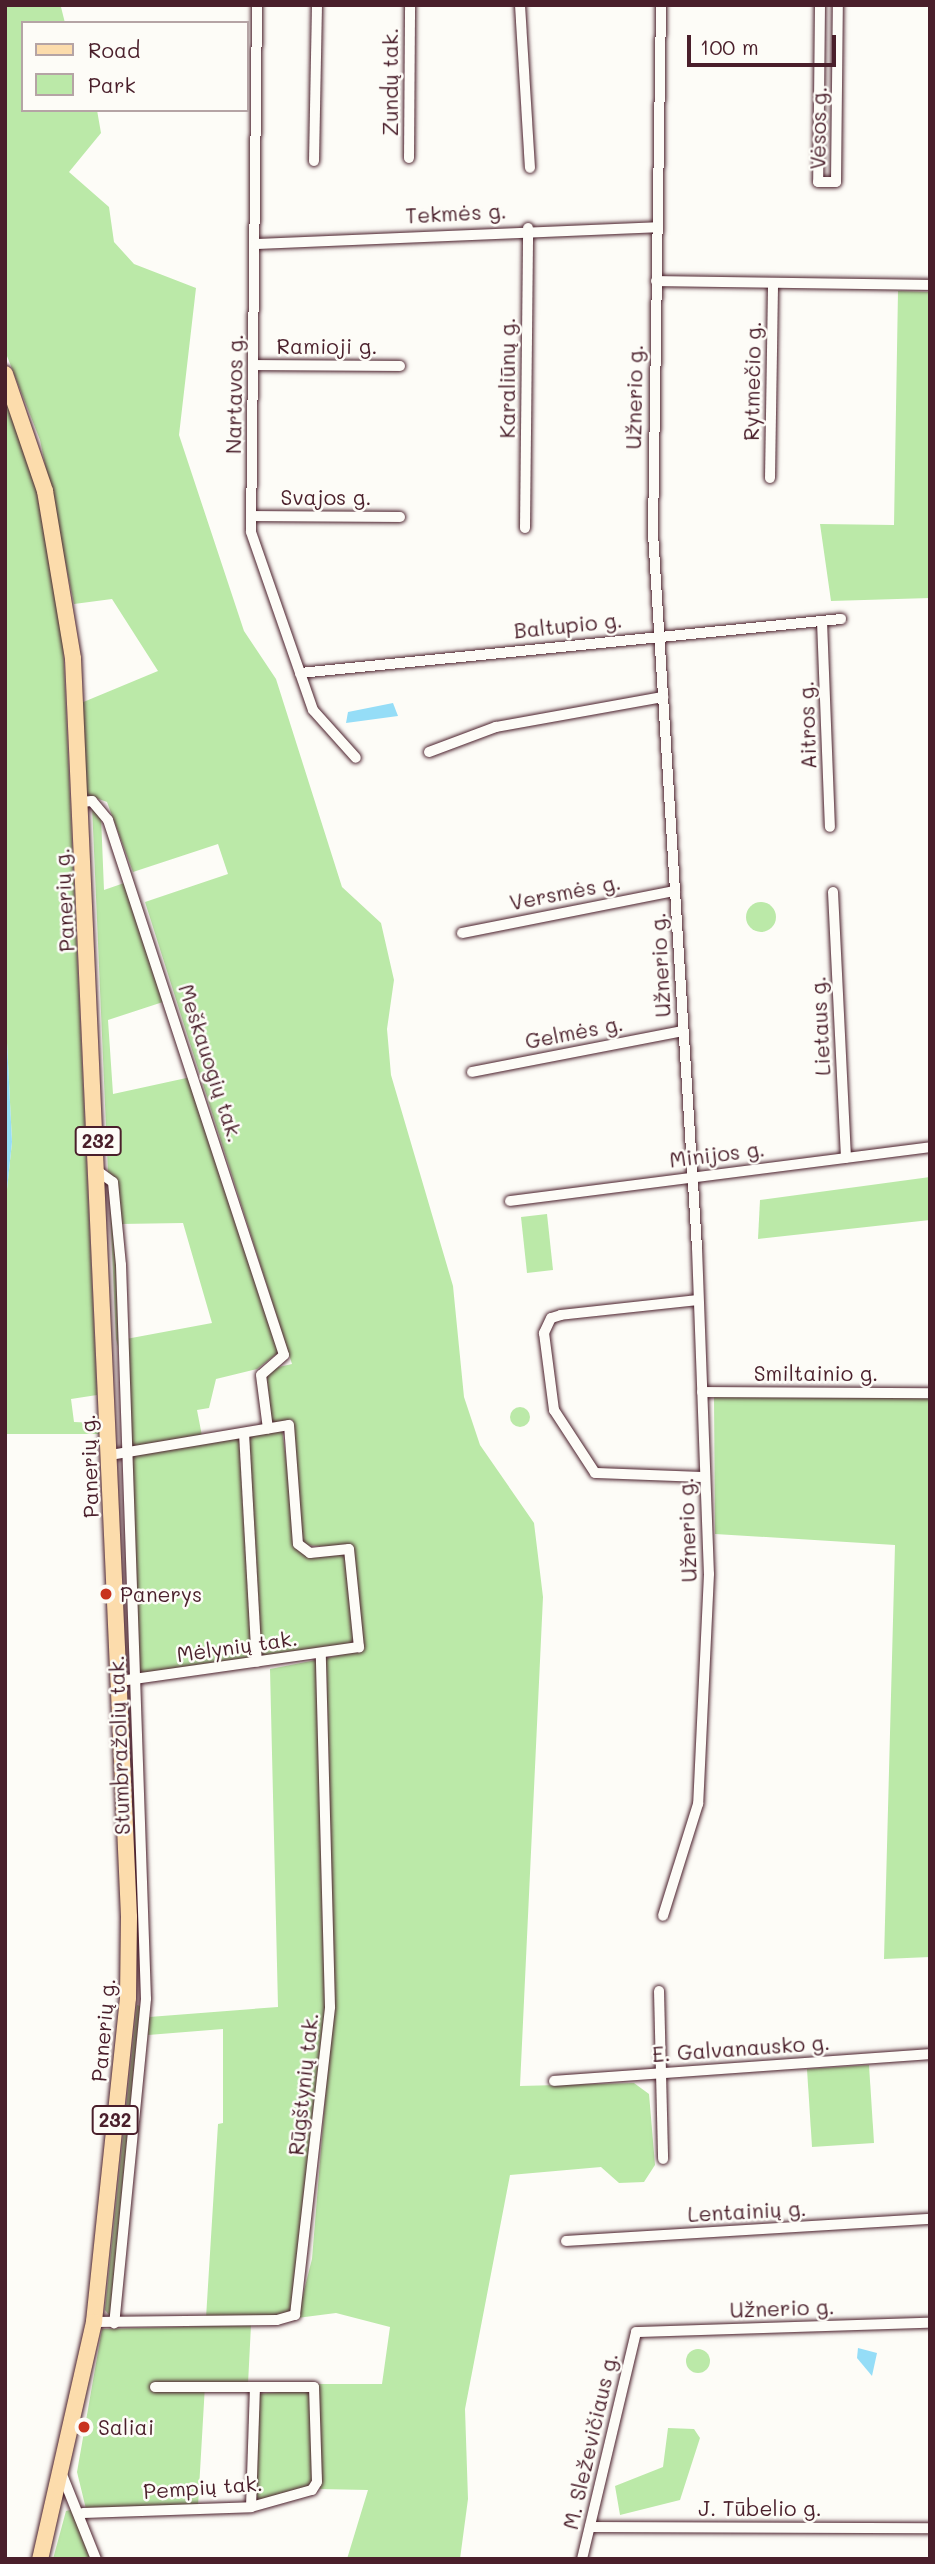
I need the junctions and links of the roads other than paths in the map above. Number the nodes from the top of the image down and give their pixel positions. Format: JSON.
{"nodes":[{"id":1,"x":257,"y":5,"type":"edge"},
{"id":2,"x":317,"y":5,"type":"edge"},
{"id":3,"x":410,"y":5,"type":"edge"},
{"id":4,"x":520,"y":5,"type":"edge"},
{"id":5,"x":661,"y":5,"type":"edge"},
{"id":6,"x":820,"y":5,"type":"edge"},
{"id":7,"x":838,"y":5,"type":"edge"},
{"id":8,"x":409,"y":158,"type":"dead end"},
{"id":9,"x":314,"y":161,"type":"dead end"},
{"id":10,"x":530,"y":168,"type":"dead end"},
{"id":11,"x":658,"y":227,"type":"junction"},
{"id":12,"x":528,"y":228,"type":"junction"},
{"id":13,"x":256,"y":244,"type":"junction"},
{"id":14,"x":656,"y":281,"type":"junction"},
{"id":15,"x":773,"y":284,"type":"junction"},
{"id":16,"x":930,"y":285,"type":"edge"},
{"id":17,"x":254,"y":365,"type":"junction"},
{"id":18,"x":400,"y":366,"type":"dead end"},
{"id":19,"x":5,"y":374,"type":"edge"},
{"id":20,"x":770,"y":478,"type":"dead end"},
{"id":21,"x":251,"y":516,"type":"junction"},
{"id":22,"x":400,"y":517,"type":"dead end"},
{"id":23,"x":525,"y":528,"type":"dead end"},
{"id":24,"x":841,"y":619,"type":"dead end"},
{"id":25,"x":822,"y":621,"type":"junction"},
{"id":26,"x":658,"y":635,"type":"junction"},
{"id":27,"x":300,"y":673,"type":"junction"},
{"id":28,"x":663,"y":697,"type":"junction"},
{"id":29,"x":429,"y":752,"type":"dead end"},
{"id":30,"x":356,"y":758,"type":"dead end"},
{"id":31,"x":80,"y":802,"type":"junction"},
{"id":32,"x":830,"y":827,"type":"dead end"},
{"id":33,"x":675,"y":891,"type":"junction"},
{"id":34,"x":833,"y":892,"type":"dead end"},
{"id":35,"x":462,"y":933,"type":"dead end"},
{"id":36,"x":683,"y":1031,"type":"junction"},
{"id":37,"x":472,"y":1072,"type":"dead end"},
{"id":38,"x":930,"y":1147,"type":"edge"},
{"id":39,"x":846,"y":1158,"type":"junction"},
{"id":40,"x":692,"y":1176,"type":"junction"},
{"id":41,"x":510,"y":1201,"type":"dead end"},
{"id":42,"x":698,"y":1300,"type":"junction"},
{"id":43,"x":702,"y":1392,"type":"junction"},
{"id":44,"x":930,"y":1393,"type":"edge"},
{"id":45,"x":268,"y":1429,"type":"junction"},
{"id":46,"x":244,"y":1433,"type":"junction"},
{"id":47,"x":118,"y":1453,"type":"junction"},
{"id":48,"x":704,"y":1477,"type":"junction"},
{"id":49,"x":321,"y":1654,"type":"junction"},
{"id":50,"x":257,"y":1662,"type":"junction"},
{"id":51,"x":128,"y":1680,"type":"junction"},
{"id":52,"x":663,"y":1916,"type":"dead end"},
{"id":53,"x":659,"y":1991,"type":"dead end"},
{"id":54,"x":930,"y":2054,"type":"edge"},
{"id":55,"x":659,"y":2073,"type":"junction"},
{"id":56,"x":554,"y":2081,"type":"dead end"},
{"id":57,"x":663,"y":2159,"type":"dead end"},
{"id":58,"x":930,"y":2219,"type":"edge"},
{"id":59,"x":566,"y":2241,"type":"dead end"},
{"id":60,"x":94,"y":2322,"type":"junction"},
{"id":61,"x":114,"y":2323,"type":"junction"},
{"id":62,"x":930,"y":2323,"type":"edge"},
{"id":63,"x":636,"y":2332,"type":"joint"},
{"id":64,"x":155,"y":2387,"type":"dead end"},
{"id":65,"x":255,"y":2387,"type":"junction"},
{"id":66,"x":63,"y":2477,"type":"junction"},
{"id":67,"x":251,"y":2507,"type":"junction"},
{"id":68,"x":83,"y":2513,"type":"junction"},
{"id":69,"x":590,"y":2527,"type":"junction"},
{"id":70,"x":930,"y":2528,"type":"edge"},
{"id":71,"x":40,"y":2559,"type":"edge"},
{"id":72,"x":96,"y":2559,"type":"edge"},
{"id":73,"x":582,"y":2559,"type":"edge"}],
"edges":[{"from":1,"to":13,"type":"street","name":"Nartavos g."},
{"from":2,"to":9,"type":"street"},
{"from":3,"to":8,"type":"street","name":"Zundų tak."},
{"from":4,"to":10,"type":"street"},
{"from":5,"to":11,"type":"street","name":"Užnerio g."},
{"from":6,"to":7,"type":"street","name":"Vėsos g."},
{"from":11,"to":12,"type":"street","name":"Tekmės g."},
{"from":11,"to":14,"type":"street","name":"Užnerio g."},
{"from":12,"to":13,"type":"street","name":"Tekmės g."},
{"from":12,"to":23,"type":"street","name":"Karaliūnų g."},
{"from":13,"to":17,"type":"street","name":"Nartavos g."},
{"from":14,"to":15,"type":"street"},
{"from":14,"to":26,"type":"street","name":"Užnerio g."},
{"from":15,"to":16,"type":"street"},
{"from":15,"to":20,"type":"street","name":"Rytmečio g."},
{"from":17,"to":18,"type":"street","name":"Ramioji g."},
{"from":17,"to":21,"type":"street","name":"Nartavos g."},
{"from":19,"to":31,"type":"main road","name":"Panerių g.","number":"232"},
{"from":21,"to":22,"type":"street","name":"Svajos g."},
{"from":21,"to":27,"type":"street","name":"Nartavos g."},
{"from":24,"to":25,"type":"street","name":"Baltupio g."},
{"from":25,"to":26,"type":"street","name":"Baltupio g."},
{"from":25,"to":32,"type":"street","name":"Aitros g."},
{"from":26,"to":27,"type":"street","name":"Baltupio g."},
{"from":26,"to":28,"type":"street","name":"Užnerio g."},
{"from":27,"to":30,"type":"street","name":"Nartavos g."},
{"from":28,"to":29,"type":"street"},
{"from":28,"to":33,"type":"street","name":"Užnerio g."},
{"from":31,"to":45,"type":"street","name":"Meškauogių tak."},
{"from":31,"to":47,"type":"main road","name":"Panerių g.","number":"232"},
{"from":33,"to":35,"type":"street","name":"Versmės g."},
{"from":33,"to":36,"type":"street","name":"Užnerio g."},
{"from":34,"to":39,"type":"street","name":"Lietaus g."},
{"from":36,"to":37,"type":"street","name":"Gelmės g."},
{"from":36,"to":40,"type":"street","name":"Užnerio g."},
{"from":38,"to":39,"type":"street","name":"Minijos g."},
{"from":39,"to":40,"type":"street","name":"Minijos g."},
{"from":40,"to":41,"type":"street","name":"Minijos g."},
{"from":40,"to":42,"type":"street","name":"Užnerio g."},
{"from":42,"to":43,"type":"street","name":"Užnerio g."},
{"from":42,"to":48,"type":"street"},
{"from":43,"to":44,"type":"street","name":"Smiltainio g."},
{"from":43,"to":48,"type":"street","name":"Užnerio g."},
{"from":45,"to":46,"type":"street"},
{"from":45,"to":49,"type":"street","name":"Mėlynių tak."},
{"from":46,"to":47,"type":"street"},
{"from":46,"to":50,"type":"street"},
{"from":47,"to":51,"type":"main road","name":"Panerių g.","number":"232"},
{"from":48,"to":52,"type":"street","name":"Užnerio g."},
{"from":49,"to":50,"type":"street","name":"Mėlynių tak."},
{"from":49,"to":61,"type":"street","name":"Rūgštynių tak."},
{"from":50,"to":51,"type":"street","name":"Mėlynių tak."},
{"from":51,"to":60,"type":"main road","name":"Panerių g.","number":"232"},
{"from":51,"to":61,"type":"street","name":"Stumbražolių tak."},
{"from":53,"to":55,"type":"street"},
{"from":54,"to":55,"type":"street","name":"E. Galvanausko g."},
{"from":55,"to":56,"type":"street","name":"E. Galvanausko g."},
{"from":55,"to":57,"type":"street"},
{"from":58,"to":59,"type":"street","name":"Lentainių g."},
{"from":60,"to":61,"type":"street","name":"Rūgštynių tak."},
{"from":60,"to":66,"type":"main road","name":"Panerių g.","number":"232"},
{"from":62,"to":63,"type":"street","name":"Užnerio g."},
{"from":63,"to":69,"type":"street","name":"M. Sleževičiaus g."},
{"from":64,"to":65,"type":"street","name":"Pempių tak."},
{"from":65,"to":67,"type":"street"},
{"from":65,"to":67,"type":"street","name":"Pempių tak."},
{"from":66,"to":68,"type":"street"},
{"from":66,"to":71,"type":"main road","name":"Panerių g.","number":"232"},
{"from":67,"to":68,"type":"street","name":"Pempių tak."},
{"from":68,"to":72,"type":"street"},
{"from":69,"to":70,"type":"street","name":"J. Tūbelio g."},
{"from":69,"to":73,"type":"street","name":"M. Sleževičiaus g."}]}
